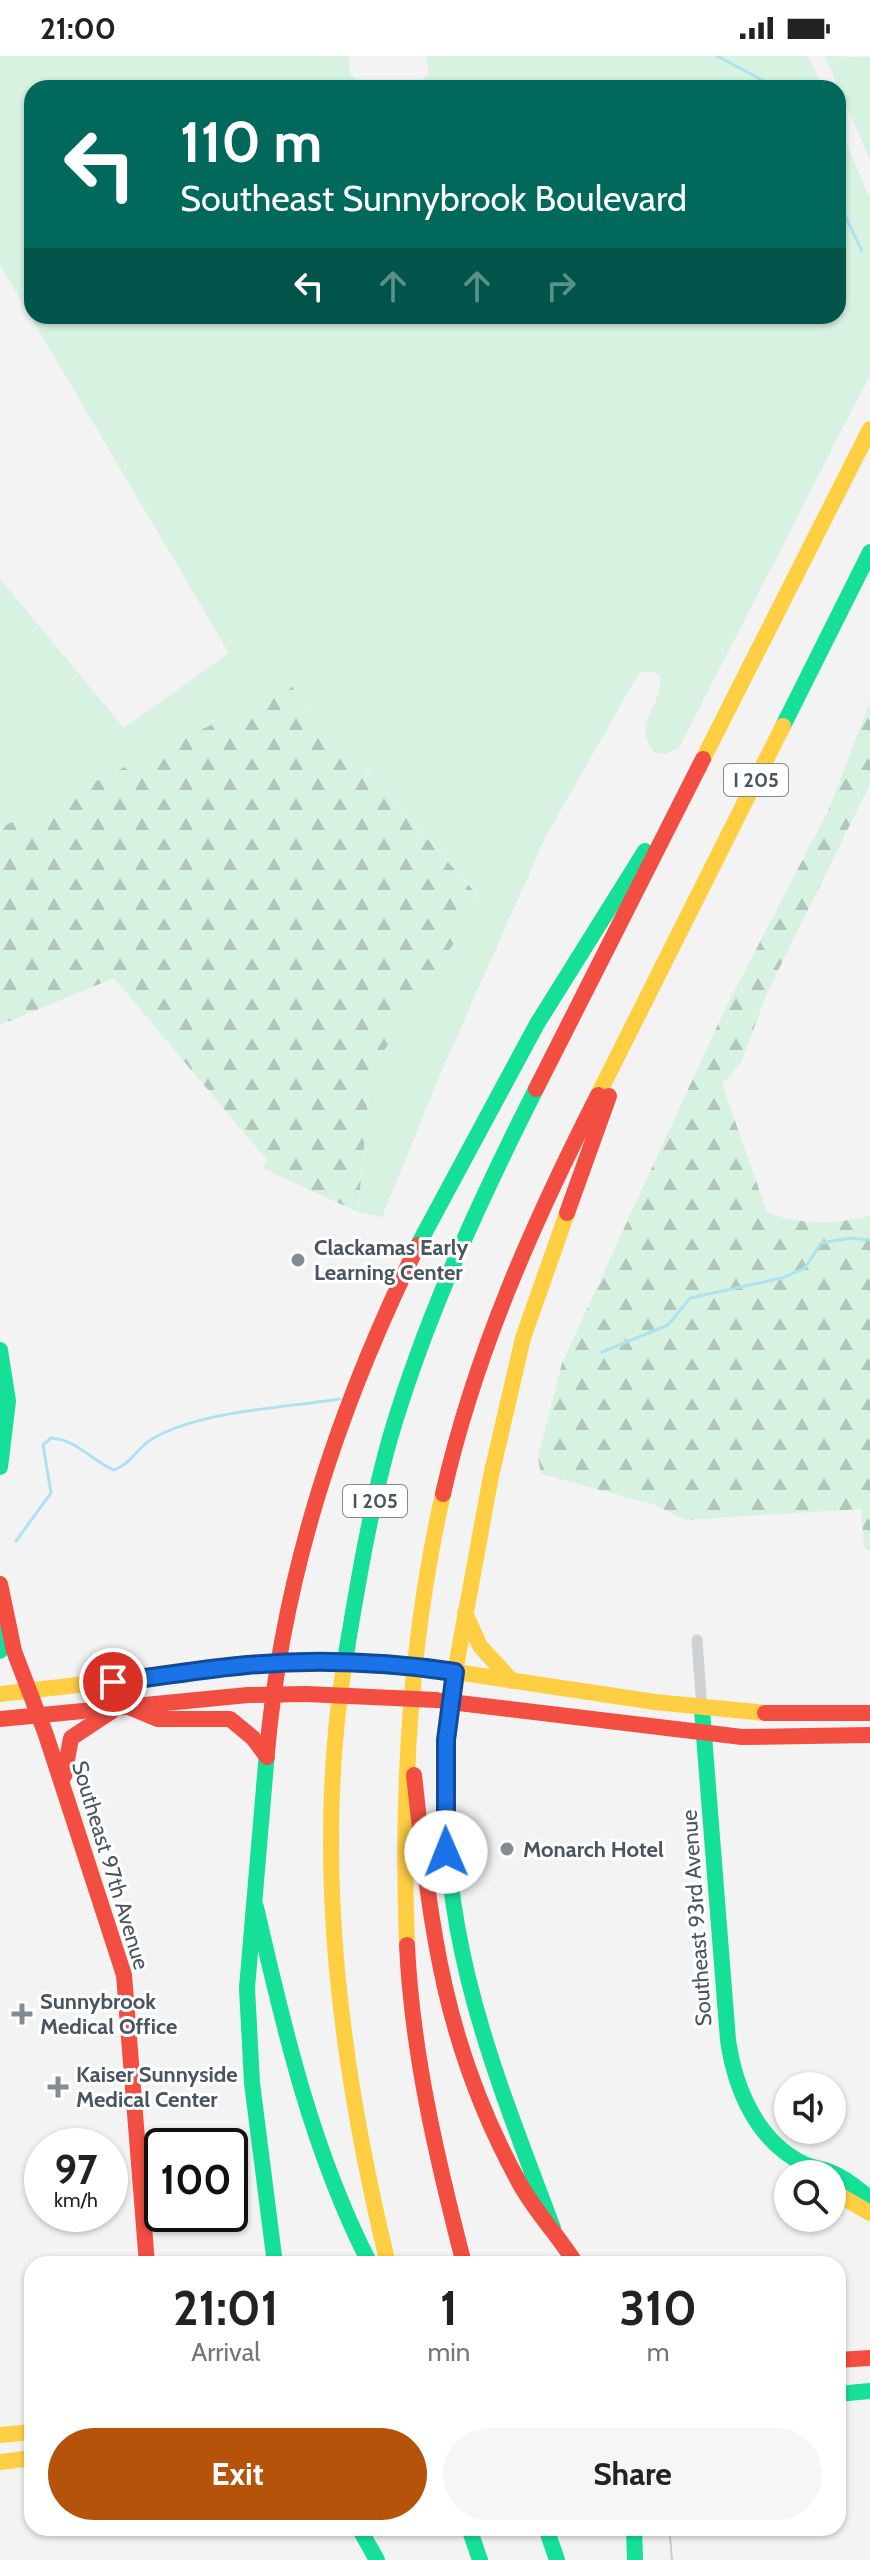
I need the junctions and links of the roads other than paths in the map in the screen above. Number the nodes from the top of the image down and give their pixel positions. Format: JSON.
{"nodes":[{"id":1,"x":870,"y":429,"type":"edge"},
{"id":2,"x":870,"y":552,"type":"edge"},
{"id":3,"x":684,"y":795,"type":"junction"},
{"id":4,"x":641,"y":1008,"type":"junction"},
{"id":5,"x":0,"y":1350,"type":"edge"},
{"id":6,"x":0,"y":1467,"type":"edge"},
{"id":7,"x":1,"y":1591,"type":"edge"},
{"id":8,"x":465,"y":1613,"type":"junction"},
{"id":9,"x":697,"y":1640,"type":"dead end"},
{"id":10,"x":0,"y":1651,"type":"edge"},
{"id":11,"x":277,"y":1664,"type":"junction"},
{"id":12,"x":447,"y":1671,"type":"junction"},
{"id":13,"x":512,"y":1681,"type":"junction"},
{"id":14,"x":29,"y":1691,"type":"junction"},
{"id":15,"x":0,"y":1694,"type":"edge"},
{"id":16,"x":273,"y":1695,"type":"junction"},
{"id":17,"x":444,"y":1701,"type":"junction"},
{"id":18,"x":123,"y":1707,"type":"junction"},
{"id":19,"x":702,"y":1710,"type":"junction"},
{"id":20,"x":407,"y":1711,"type":"junction"},
{"id":21,"x":870,"y":1713,"type":"edge"},
{"id":22,"x":39,"y":1716,"type":"junction"},
{"id":23,"x":0,"y":1719,"type":"edge"},
{"id":24,"x":870,"y":1726,"type":"edge"},
{"id":25,"x":704,"y":1733,"type":"junction"},
{"id":26,"x":870,"y":1735,"type":"edge"},
{"id":27,"x":849,"y":1736,"type":"junction"},
{"id":28,"x":267,"y":1757,"type":"junction"},
{"id":29,"x":64,"y":1788,"type":"junction"},
{"id":30,"x":255,"y":1903,"type":"junction"},
{"id":31,"x":797,"y":2160,"type":"edge"},
{"id":32,"x":846,"y":2182,"type":"edge"},
{"id":33,"x":870,"y":2199,"type":"edge"},
{"id":34,"x":846,"y":2201,"type":"edge"},
{"id":35,"x":870,"y":2213,"type":"edge"},
{"id":36,"x":553,"y":2228,"type":"junction"},
{"id":37,"x":146,"y":2256,"type":"edge"},
{"id":38,"x":274,"y":2256,"type":"edge"},
{"id":39,"x":366,"y":2256,"type":"edge"},
{"id":40,"x":386,"y":2256,"type":"edge"},
{"id":41,"x":462,"y":2256,"type":"edge"},
{"id":42,"x":571,"y":2256,"type":"edge"},
{"id":43,"x":870,"y":2358,"type":"edge"},
{"id":44,"x":846,"y":2360,"type":"edge"},
{"id":45,"x":870,"y":2391,"type":"edge"},
{"id":46,"x":846,"y":2393,"type":"edge"},
{"id":47,"x":24,"y":2433,"type":"edge"},
{"id":48,"x":0,"y":2435,"type":"edge"},
{"id":49,"x":24,"y":2459,"type":"edge"},
{"id":50,"x":0,"y":2462,"type":"edge"},
{"id":51,"x":364,"y":2536,"type":"edge"},
{"id":52,"x":472,"y":2536,"type":"edge"},
{"id":53,"x":549,"y":2536,"type":"edge"},
{"id":54,"x":636,"y":2536,"type":"edge"},
{"id":55,"x":377,"y":2560,"type":"edge"},
{"id":56,"x":480,"y":2560,"type":"edge"},
{"id":57,"x":557,"y":2560,"type":"edge"},
{"id":58,"x":635,"y":2560,"type":"edge"}],
"edges":[{"from":1,"to":3,"type":"main road","number":"I 205"},
{"from":2,"to":4,"type":"main road","number":"I 205"},
{"from":3,"to":11,"type":"main road"},
{"from":3,"to":40,"type":"main road","number":"I 205"},
{"from":4,"to":8,"type":"main road"},
{"from":4,"to":20,"type":"main road","number":"I 205"},
{"from":5,"to":6,"type":"main road"},
{"from":7,"to":10,"type":"main road"},
{"from":7,"to":14,"type":"main road","name":"Southeast 97th Avenue"},
{"from":8,"to":12,"type":"main road"},
{"from":8,"to":13,"type":"main road"},
{"from":9,"to":19,"type":"street","name":"Southeast 93rd Avenue"},
{"from":11,"to":12,"type":"main road","bridge":true},
{"from":11,"to":14,"type":"main road"},
{"from":11,"to":16,"type":"main road"},
{"from":12,"to":13,"type":"main road"},
{"from":12,"to":17,"type":"main road"},
{"from":13,"to":19,"type":"main road"},
{"from":14,"to":15,"type":"main road"},
{"from":14,"to":22,"type":"main road","name":"Southeast 97th Avenue"},
{"from":16,"to":17,"type":"main road","bridge":true},
{"from":16,"to":18,"type":"main road"},
{"from":16,"to":28,"type":"main road"},
{"from":17,"to":25,"type":"main road"},
{"from":17,"to":36,"type":"main road"},
{"from":18,"to":22,"type":"main road"},
{"from":18,"to":28,"type":"main road"},
{"from":18,"to":29,"type":"main road"},
{"from":19,"to":21,"type":"main road"},
{"from":19,"to":25,"type":"main road","name":"Southeast 93rd Avenue"},
{"from":20,"to":36,"type":"main road"},
{"from":20,"to":41,"type":"main road","number":"I 205"},
{"from":22,"to":23,"type":"main road"},
{"from":22,"to":29,"type":"main road","name":"Southeast 97th Avenue"},
{"from":24,"to":27,"type":"main road"},
{"from":25,"to":27,"type":"main road"},
{"from":25,"to":31,"type":"main road","name":"Southeast 93rd Avenue"},
{"from":26,"to":27,"type":"main road"},
{"from":28,"to":30,"type":"main road"},
{"from":29,"to":37,"type":"main road","name":"Southeast 97th Avenue"},
{"from":30,"to":38,"type":"main road"},
{"from":30,"to":39,"type":"main road"},
{"from":32,"to":33,"type":"main road","name":"Southeast 93rd Avenue"},
{"from":34,"to":35,"type":"main road"},
{"from":36,"to":42,"type":"main road"},
{"from":43,"to":44,"type":"main road"},
{"from":45,"to":46,"type":"main road"},
{"from":47,"to":48,"type":"main road"},
{"from":49,"to":50,"type":"main road"},
{"from":51,"to":55,"type":"main road"},
{"from":52,"to":56,"type":"main road"},
{"from":53,"to":57,"type":"main road"},
{"from":54,"to":58,"type":"main road"}]}
